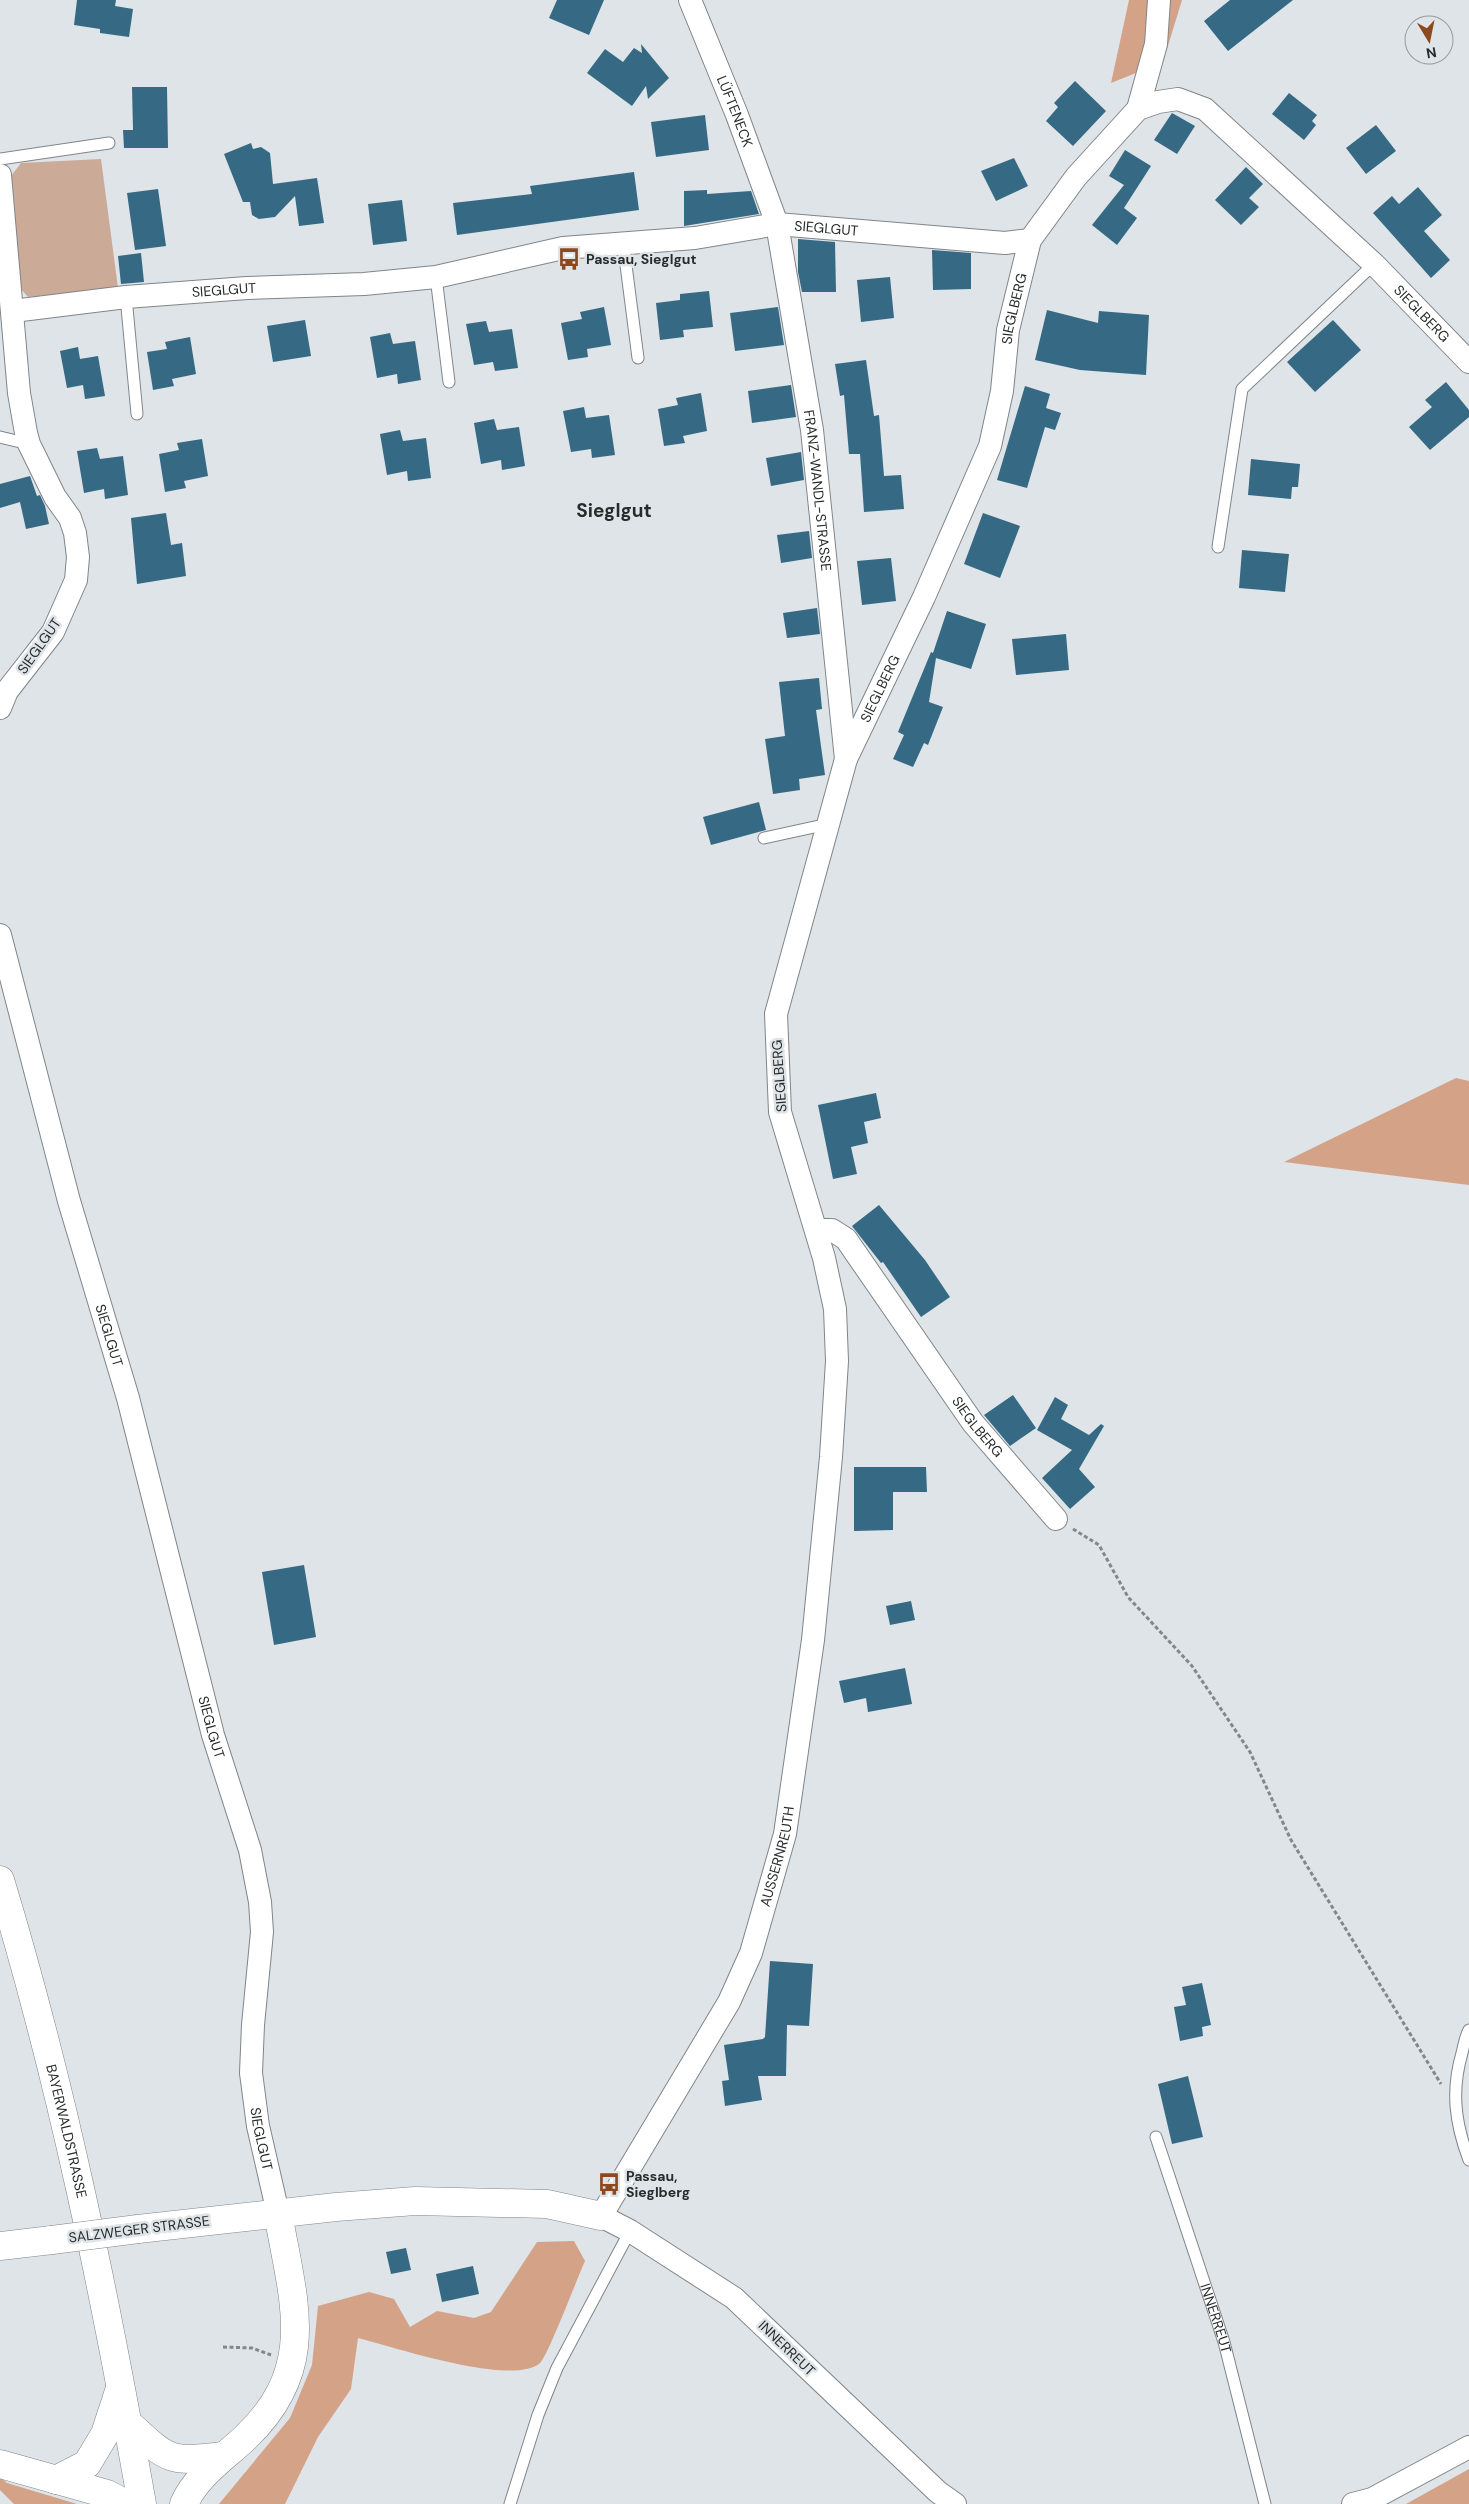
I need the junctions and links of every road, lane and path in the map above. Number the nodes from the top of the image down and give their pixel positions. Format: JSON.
{"nodes":[{"id":1,"x":690,"y":0,"type":"edge"},
{"id":2,"x":1159,"y":0,"type":"edge"},
{"id":3,"x":1138,"y":109,"type":"junction"},
{"id":4,"x":109,"y":143,"type":"dead end"},
{"id":5,"x":0,"y":159,"type":"edge"},
{"id":6,"x":0,"y":175,"type":"edge"},
{"id":7,"x":777,"y":224,"type":"junction"},
{"id":8,"x":1030,"y":240,"type":"junction"},
{"id":9,"x":623,"y":242,"type":"junction"},
{"id":10,"x":1374,"y":264,"type":"junction"},
{"id":11,"x":436,"y":277,"type":"junction"},
{"id":12,"x":126,"y":297,"type":"junction"},
{"id":13,"x":13,"y":311,"type":"junction"},
{"id":14,"x":638,"y":358,"type":"dead end"},
{"id":15,"x":1469,"y":362,"type":"edge"},
{"id":16,"x":449,"y":382,"type":"dead end"},
{"id":17,"x":138,"y":414,"type":"dead end"},
{"id":18,"x":0,"y":437,"type":"edge"},
{"id":19,"x":29,"y":444,"type":"junction"},
{"id":20,"x":1218,"y":547,"type":"dead end"},
{"id":21,"x":2,"y":696,"type":"edge"},
{"id":22,"x":846,"y":759,"type":"junction"},
{"id":23,"x":828,"y":824,"type":"junction"},
{"id":24,"x":764,"y":838,"type":"dead end"},
{"id":25,"x":0,"y":934,"type":"edge"},
{"id":26,"x":817,"y":1230,"type":"junction"},
{"id":27,"x":1056,"y":1519,"type":"joint"},
{"id":28,"x":0,"y":1880,"type":"edge"},
{"id":29,"x":1469,"y":2030,"type":"edge"},
{"id":30,"x":1454,"y":2106,"type":"junction"},
{"id":31,"x":1156,"y":2137,"type":"dead end"},
{"id":32,"x":1469,"y":2160,"type":"edge"},
{"id":33,"x":278,"y":2213,"type":"junction"},
{"id":34,"x":601,"y":2216,"type":"junction"},
{"id":35,"x":630,"y":2231,"type":"junction"},
{"id":36,"x":0,"y":2246,"type":"edge"},
{"id":37,"x":223,"y":2347,"type":"dead end"},
{"id":38,"x":292,"y":2364,"type":"junction"},
{"id":39,"x":121,"y":2386,"type":"junction"},
{"id":40,"x":128,"y":2423,"type":"junction"},
{"id":41,"x":1469,"y":2447,"type":"edge"},
{"id":42,"x":224,"y":2456,"type":"junction"},
{"id":43,"x":0,"y":2464,"type":"edge"},
{"id":44,"x":56,"y":2480,"type":"junction"},
{"id":45,"x":1362,"y":2502,"type":"edge"},
{"id":46,"x":126,"y":2504,"type":"edge"},
{"id":47,"x":142,"y":2504,"type":"edge"},
{"id":48,"x":184,"y":2504,"type":"edge"},
{"id":49,"x":510,"y":2504,"type":"edge"},
{"id":50,"x":955,"y":2504,"type":"edge"},
{"id":51,"x":1265,"y":2504,"type":"edge"}],
"edges":[{"from":1,"to":7,"type":"street","name":"LÜFTENECK"},
{"from":2,"to":3,"type":"street"},
{"from":3,"to":8,"type":"street","name":"SIEGLBERG"},
{"from":3,"to":10,"type":"street","name":"SIEGLBERG"},
{"from":4,"to":5,"type":"lane"},
{"from":6,"to":13,"type":"street","name":"SIEGLGUT"},
{"from":7,"to":8,"type":"street","name":"SIEGLGUT"},
{"from":7,"to":9,"type":"street","name":"SIEGLGUT"},
{"from":7,"to":22,"type":"street","name":"FRANZ-WANDL-STRASSE"},
{"from":8,"to":22,"type":"street","name":"SIEGLBERG"},
{"from":9,"to":11,"type":"street","name":"SIEGLGUT"},
{"from":9,"to":14,"type":"lane"},
{"from":10,"to":15,"type":"street","name":"SIEGLBERG"},
{"from":10,"to":20,"type":"lane"},
{"from":11,"to":12,"type":"street","name":"SIEGLGUT"},
{"from":11,"to":16,"type":"lane"},
{"from":12,"to":13,"type":"street","name":"SIEGLGUT"},
{"from":12,"to":17,"type":"lane"},
{"from":13,"to":19,"type":"street","name":"SIEGLGUT"},
{"from":18,"to":19,"type":"lane"},
{"from":19,"to":21,"type":"street","name":"SIEGLGUT"},
{"from":22,"to":23,"type":"street","name":"SIEGLBERG"},
{"from":23,"to":24,"type":"lane"},
{"from":23,"to":26,"type":"street","name":"SIEGLBERG"},
{"from":25,"to":33,"type":"street","name":"SIEGLGUT"},
{"from":26,"to":27,"type":"street","name":"SIEGLBERG"},
{"from":26,"to":34,"type":"street","name":"AUSSERNREUTH"},
{"from":27,"to":30,"type":"path"},
{"from":28,"to":39,"type":"main road","name":"BAYERWALDSTRASSE"},
{"from":29,"to":30,"type":"lane"},
{"from":30,"to":32,"type":"lane"},
{"from":31,"to":51,"type":"lane","name":"INNERREUT"},
{"from":33,"to":34,"type":"main road"},
{"from":33,"to":36,"type":"main road","name":"SALZWEGER STRASSE","bridge":true},
{"from":33,"to":38,"type":"main road"},
{"from":34,"to":35,"type":"street","name":"INNERREUT"},
{"from":35,"to":49,"type":"lane"},
{"from":35,"to":50,"type":"street","name":"INNERREUT"},
{"from":37,"to":38,"type":"path"},
{"from":38,"to":42,"type":"main road"},
{"from":39,"to":40,"type":"main road","name":"BAYERWALDSTRASSE"},
{"from":39,"to":44,"type":"main road"},
{"from":40,"to":42,"type":"main road"},
{"from":40,"to":47,"type":"main road","name":"BAYERWALDSTRASSE"},
{"from":41,"to":45,"type":"street"},
{"from":42,"to":48,"type":"main road"},
{"from":43,"to":44,"type":"main road"},
{"from":44,"to":46,"type":"main road"}]}
